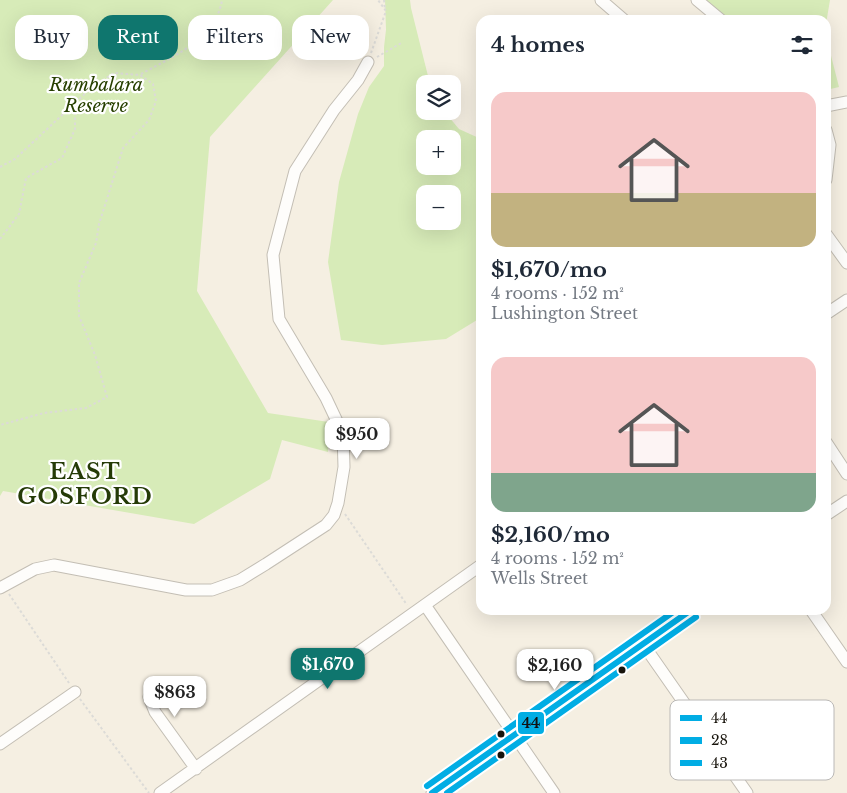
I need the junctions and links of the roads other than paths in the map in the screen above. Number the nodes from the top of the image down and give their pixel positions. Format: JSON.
{"nodes":[{"id":1,"x":602,"y":0,"type":"edge"},
{"id":2,"x":696,"y":0,"type":"edge"},
{"id":3,"x":618,"y":15,"type":"edge"},
{"id":4,"x":715,"y":15,"type":"edge"},
{"id":5,"x":368,"y":62,"type":"road end"},
{"id":6,"x":847,"y":102,"type":"edge"},
{"id":7,"x":831,"y":105,"type":"edge"},
{"id":8,"x":831,"y":241,"type":"edge"},
{"id":9,"x":847,"y":263,"type":"edge"},
{"id":10,"x":847,"y":300,"type":"edge"},
{"id":11,"x":831,"y":311,"type":"edge"},
{"id":12,"x":831,"y":450,"type":"edge"},
{"id":13,"x":847,"y":474,"type":"edge"},
{"id":14,"x":847,"y":501,"type":"edge"},
{"id":15,"x":831,"y":512,"type":"edge"},
{"id":16,"x":476,"y":569,"type":"edge"},
{"id":17,"x":2,"y":587,"type":"edge"},
{"id":18,"x":425,"y":605,"type":"junction"},
{"id":19,"x":685,"y":615,"type":"edge"},
{"id":20,"x":814,"y":615,"type":"edge"},
{"id":21,"x":643,"y":644,"type":"junction"},
{"id":22,"x":847,"y":662,"type":"edge"},
{"id":23,"x":194,"y":686,"type":"dead end"},
{"id":24,"x":75,"y":692,"type":"road end"},
{"id":25,"x":682,"y":700,"type":"edge"},
{"id":26,"x":514,"y":736,"type":"junction"},
{"id":27,"x":0,"y":744,"type":"edge"},
{"id":28,"x":196,"y":769,"type":"junction"},
{"id":29,"x":738,"y":780,"type":"edge"},
{"id":30,"x":164,"y":792,"type":"edge"},
{"id":31,"x":432,"y":793,"type":"edge"},
{"id":32,"x":554,"y":793,"type":"edge"},
{"id":33,"x":747,"y":793,"type":"edge"}],
"edges":[{"from":1,"to":3,"type":"street"},
{"from":2,"to":4,"type":"street"},
{"from":5,"to":17,"type":"street"},
{"from":6,"to":7,"type":"street"},
{"from":8,"to":9,"type":"street"},
{"from":10,"to":11,"type":"street"},
{"from":12,"to":13,"type":"street"},
{"from":14,"to":15,"type":"street"},
{"from":16,"to":18,"type":"street"},
{"from":18,"to":26,"type":"street"},
{"from":18,"to":28,"type":"street"},
{"from":19,"to":21,"type":"street"},
{"from":20,"to":22,"type":"street"},
{"from":21,"to":25,"type":"street"},
{"from":21,"to":26,"type":"street"},
{"from":23,"to":28,"type":"street"},
{"from":24,"to":27,"type":"street"},
{"from":26,"to":31,"type":"street"},
{"from":26,"to":32,"type":"street"},
{"from":28,"to":30,"type":"street"},
{"from":29,"to":33,"type":"street"}]}
